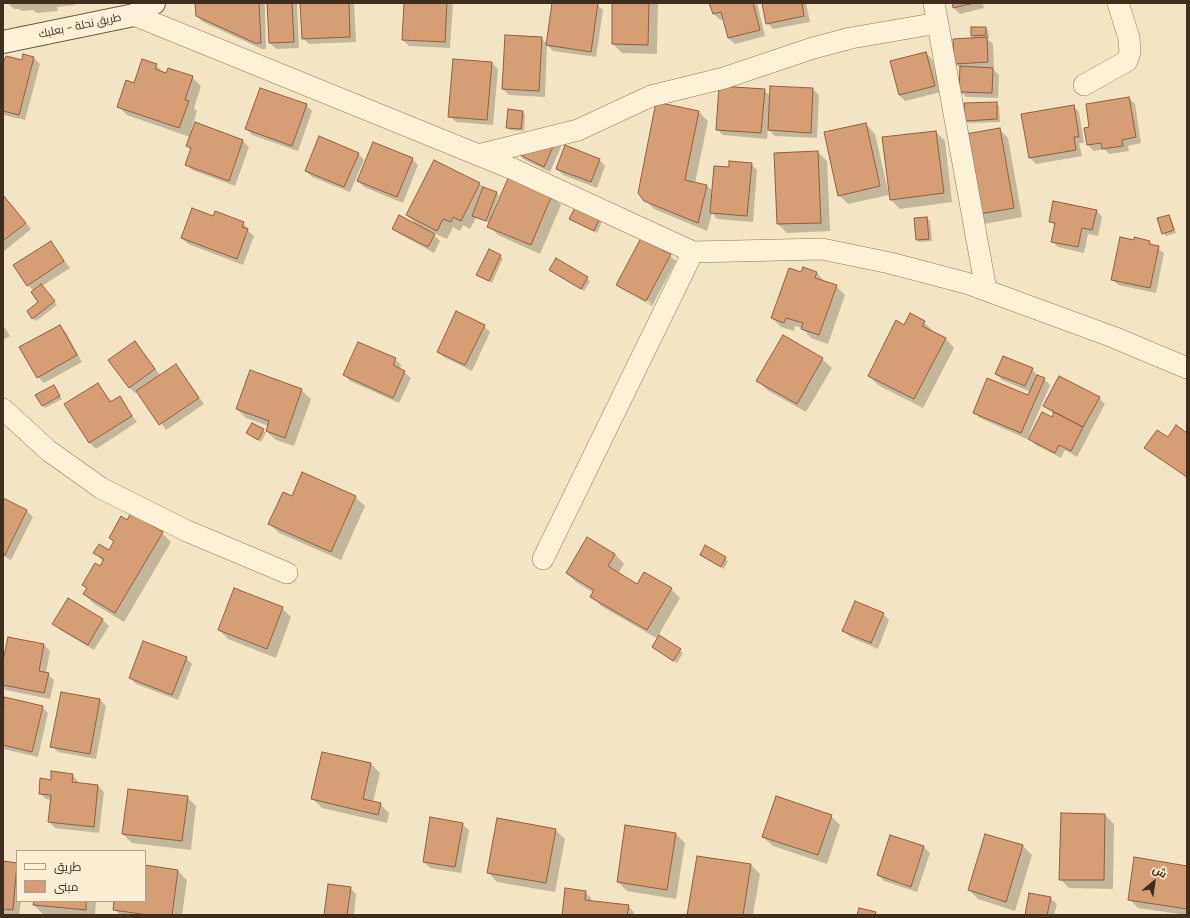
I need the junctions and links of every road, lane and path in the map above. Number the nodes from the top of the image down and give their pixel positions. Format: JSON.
{"nodes":[{"id":1,"x":154,"y":3,"type":"edge"},
{"id":2,"x":1118,"y":3,"type":"edge"},
{"id":3,"x":936,"y":13,"type":"edge"},
{"id":4,"x":134,"y":15,"type":"junction"},
{"id":5,"x":3,"y":42,"type":"edge"},
{"id":6,"x":1084,"y":85,"type":"dead end"},
{"id":7,"x":478,"y":155,"type":"junction"},
{"id":8,"x":694,"y":252,"type":"junction"},
{"id":9,"x":986,"y":290,"type":"junction"},
{"id":10,"x":1187,"y":368,"type":"edge"},
{"id":11,"x":3,"y":409,"type":"edge"},
{"id":12,"x":543,"y":559,"type":"dead end"},
{"id":13,"x":287,"y":573,"type":"dead end"}],
"edges":[{"from":1,"to":4,"type":"street","name":"طريق نحلة - بعلبك"},
{"from":2,"to":6,"type":"street"},
{"from":3,"to":7,"type":"street"},
{"from":3,"to":9,"type":"street"},
{"from":4,"to":5,"type":"street","name":"طريق نحلة - بعلبك"},
{"from":4,"to":7,"type":"street"},
{"from":7,"to":8,"type":"street"},
{"from":8,"to":9,"type":"street"},
{"from":8,"to":12,"type":"street"},
{"from":9,"to":10,"type":"street"},
{"from":11,"to":13,"type":"street"}]}
